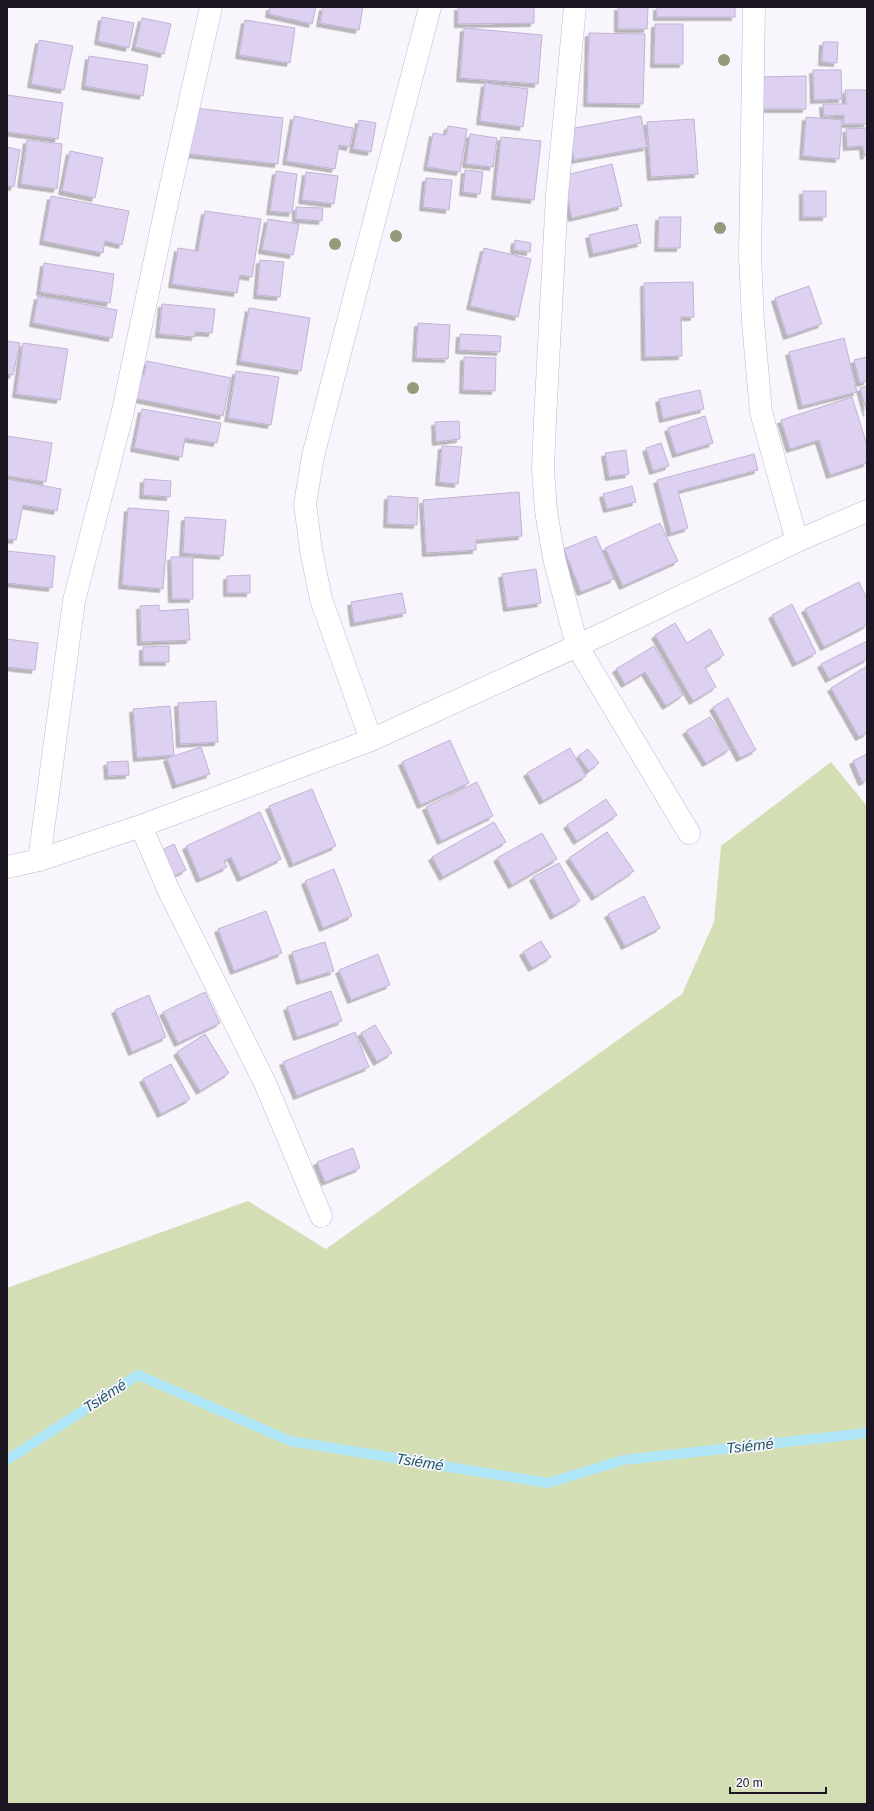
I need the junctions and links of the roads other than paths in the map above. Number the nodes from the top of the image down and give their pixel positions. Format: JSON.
{"nodes":[{"id":1,"x":211,"y":7,"type":"edge"},
{"id":2,"x":430,"y":7,"type":"edge"},
{"id":3,"x":575,"y":7,"type":"edge"},
{"id":4,"x":754,"y":7,"type":"edge"},
{"id":5,"x":867,"y":510,"type":"edge"},
{"id":6,"x":797,"y":541,"type":"junction"},
{"id":7,"x":577,"y":646,"type":"junction"},
{"id":8,"x":371,"y":740,"type":"junction"},
{"id":9,"x":141,"y":826,"type":"junction"},
{"id":10,"x":689,"y":833,"type":"dead end"},
{"id":11,"x":39,"y":860,"type":"junction"},
{"id":12,"x":7,"y":867,"type":"edge"},
{"id":13,"x":321,"y":1216,"type":"dead end"}],
"edges":[{"from":1,"to":11,"type":"street"},
{"from":2,"to":8,"type":"street"},
{"from":3,"to":7,"type":"street"},
{"from":4,"to":6,"type":"street"},
{"from":5,"to":6,"type":"street"},
{"from":6,"to":7,"type":"street"},
{"from":7,"to":8,"type":"street"},
{"from":7,"to":10,"type":"street"},
{"from":8,"to":9,"type":"street"},
{"from":9,"to":11,"type":"street"},
{"from":9,"to":13,"type":"street"},
{"from":11,"to":12,"type":"street"}]}
